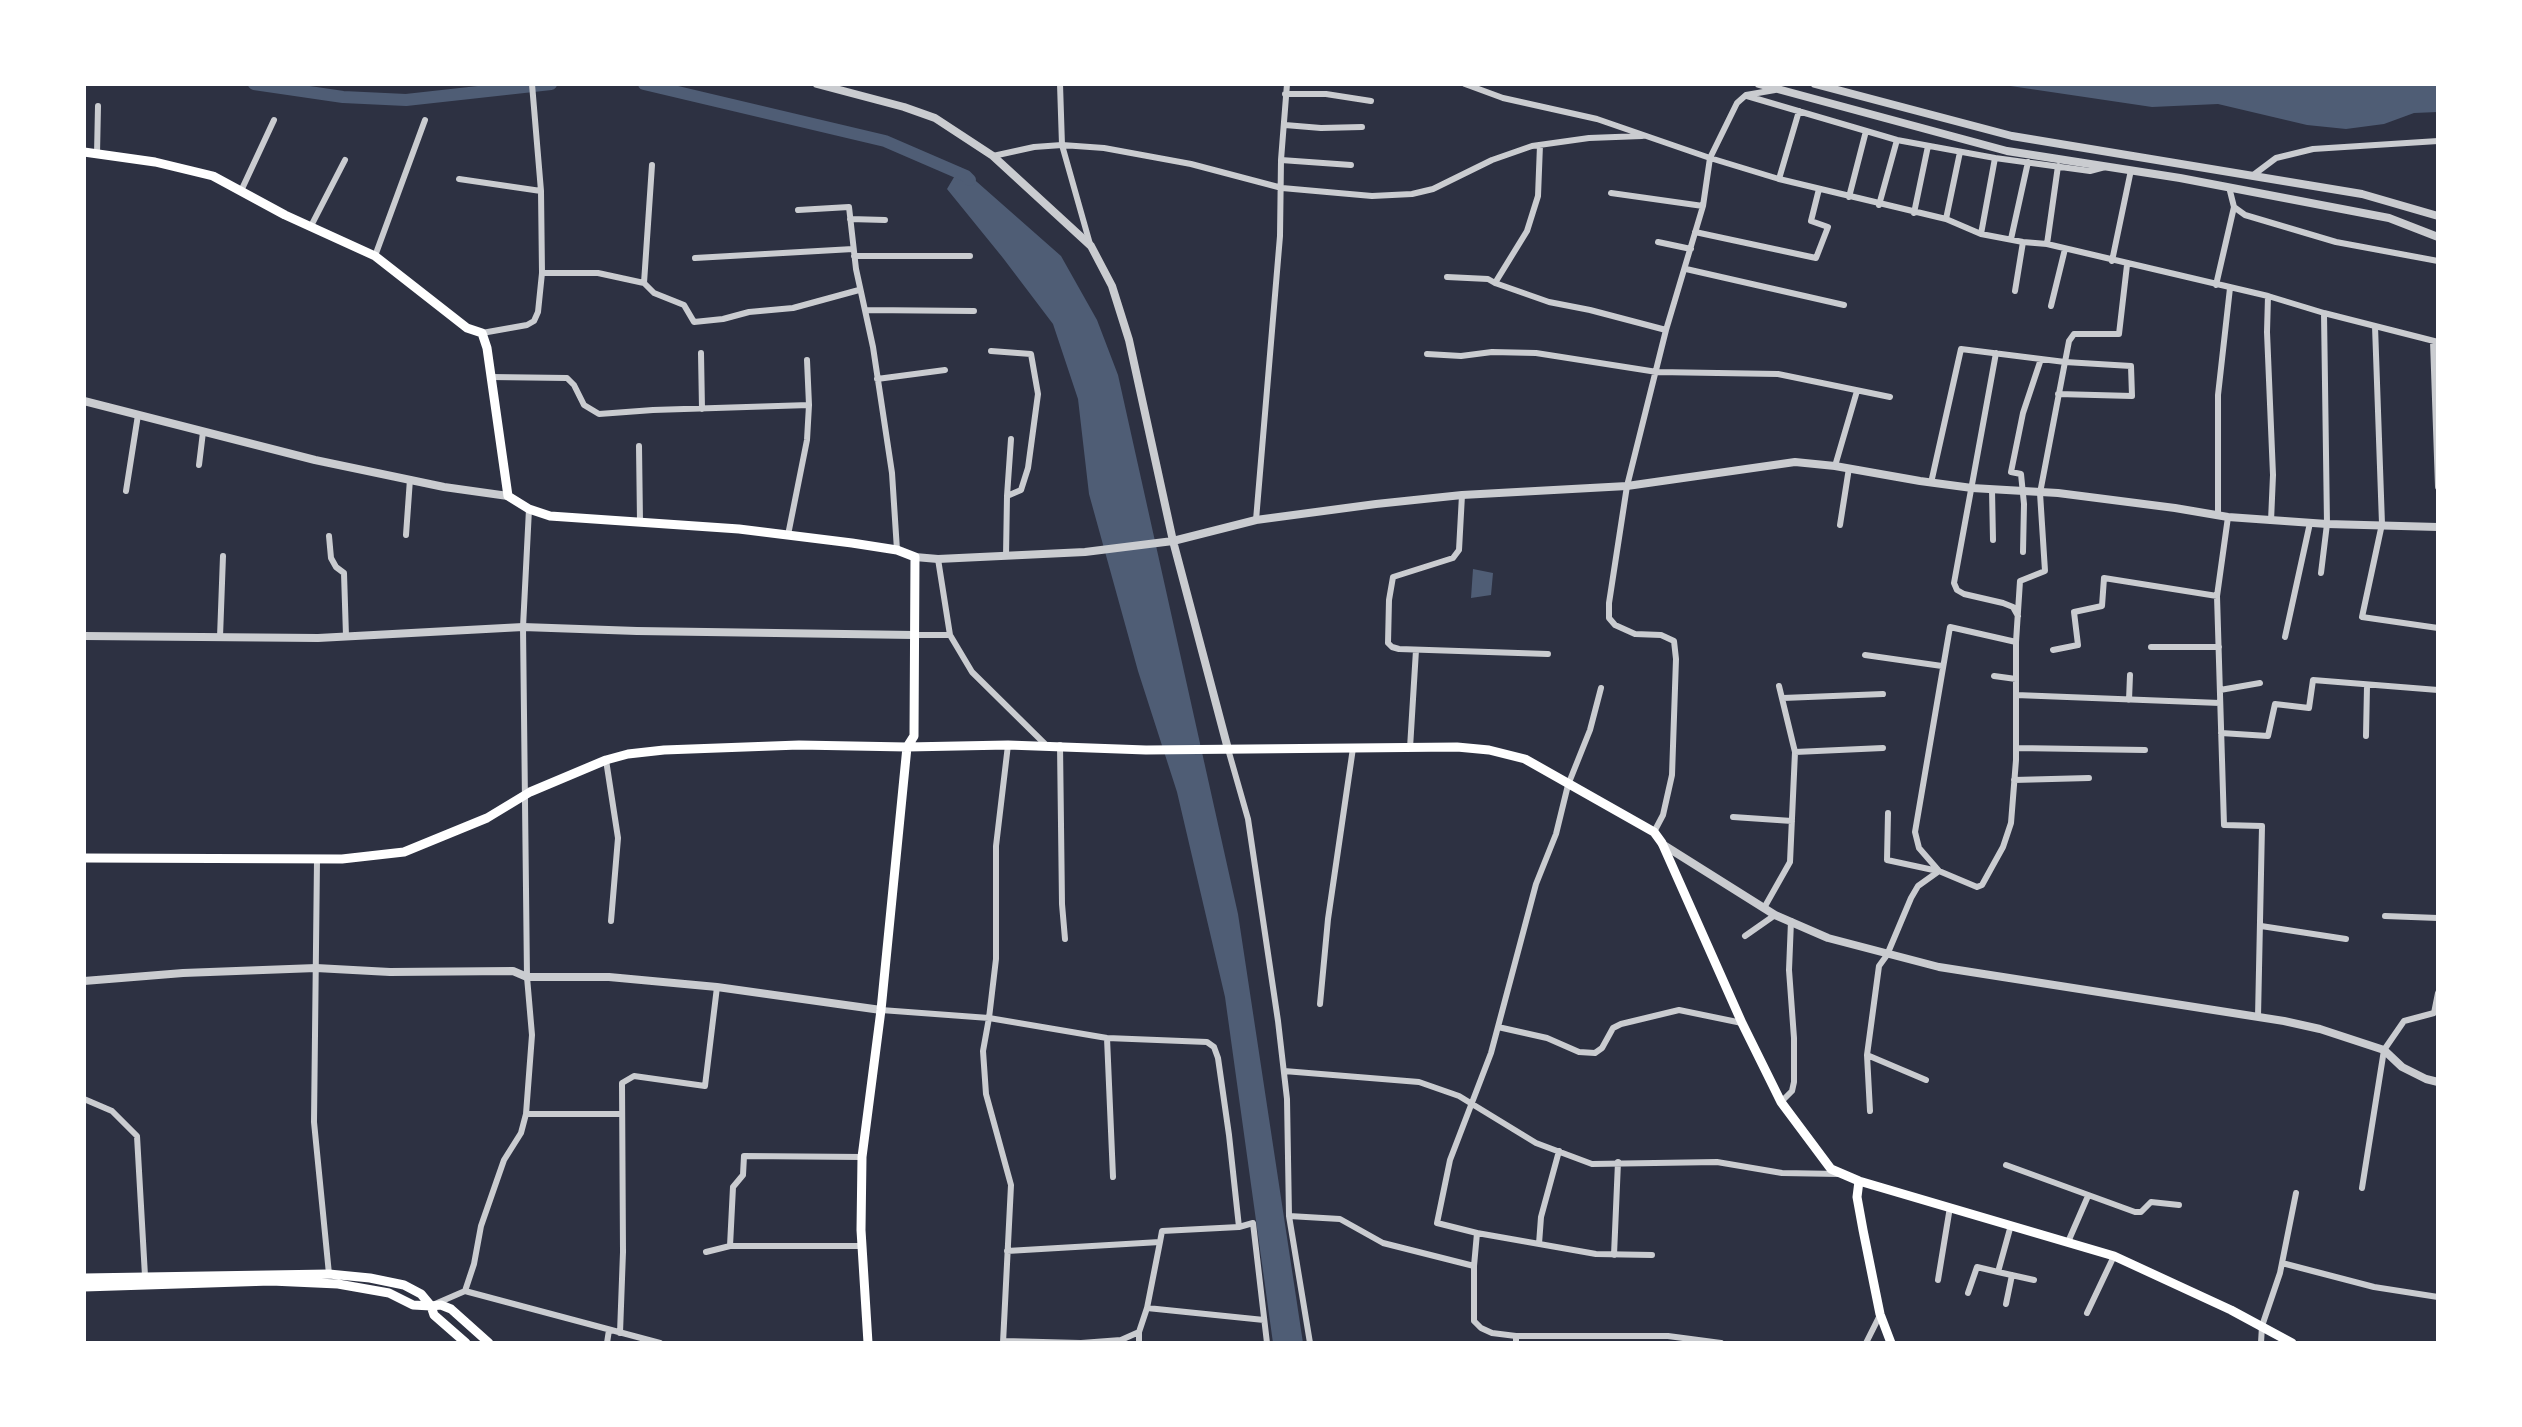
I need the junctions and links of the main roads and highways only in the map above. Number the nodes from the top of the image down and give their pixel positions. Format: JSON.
{"nodes":[{"id":1,"x":84,"y":152,"type":"edge"},
{"id":2,"x":907,"y":747,"type":"junction"},
{"id":3,"x":84,"y":858,"type":"edge"},
{"id":4,"x":1858,"y":1181,"type":"junction"},
{"id":5,"x":84,"y":1278,"type":"edge"},
{"id":6,"x":84,"y":1287,"type":"edge"},
{"id":7,"x":431,"y":1306,"type":"junction"},
{"id":8,"x":466,"y":1343,"type":"edge"},
{"id":9,"x":489,"y":1343,"type":"edge"},
{"id":10,"x":868,"y":1343,"type":"edge"},
{"id":11,"x":1891,"y":1343,"type":"edge"},
{"id":12,"x":2292,"y":1343,"type":"edge"}],
"edges":[{"from":1,"to":2,"type":"main road"},
{"from":2,"to":3,"type":"main road"},
{"from":2,"to":4,"type":"main road"},
{"from":2,"to":10,"type":"main road"},
{"from":4,"to":11,"type":"main road"},
{"from":4,"to":12,"type":"main road"},
{"from":5,"to":7,"type":"main road"},
{"from":6,"to":7,"type":"main road"},
{"from":7,"to":8,"type":"main road"},
{"from":7,"to":9,"type":"main road"}]}
